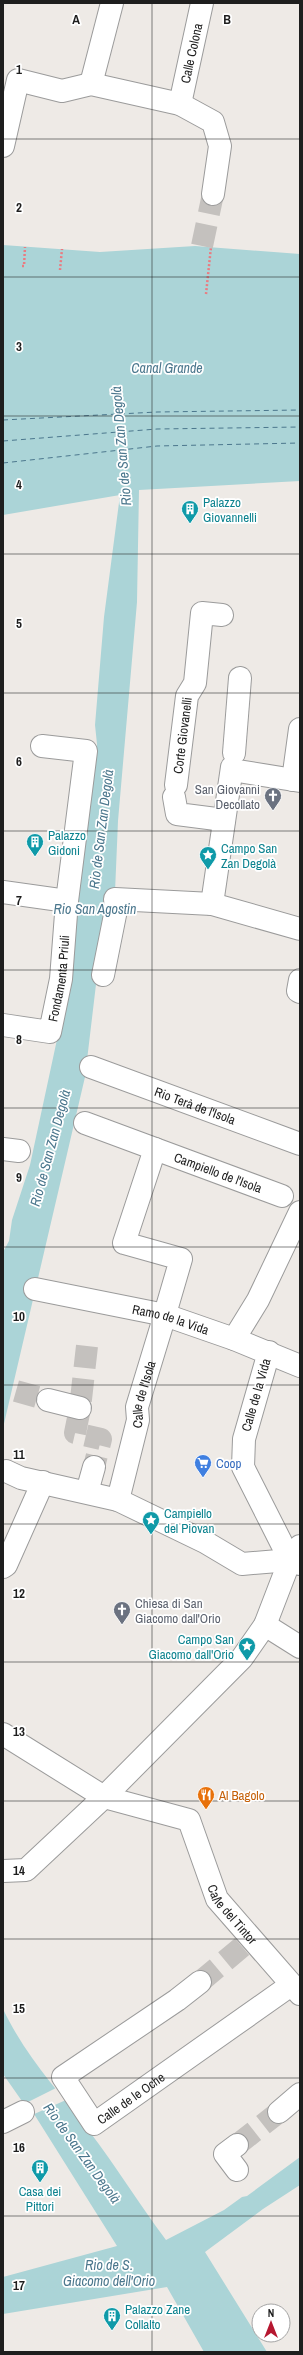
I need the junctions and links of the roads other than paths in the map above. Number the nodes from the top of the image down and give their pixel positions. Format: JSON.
{"nodes":[{"id":1,"x":112,"y":3,"type":"edge"},
{"id":2,"x":202,"y":3,"type":"edge"},
{"id":3,"x":91,"y":84,"type":"junction"},
{"id":4,"x":180,"y":104,"type":"junction"},
{"id":5,"x":3,"y":146,"type":"edge"},
{"id":6,"x":213,"y":194,"type":"tunnel mouth"},
{"id":7,"x":222,"y":615,"type":"dead end"},
{"id":8,"x":240,"y":678,"type":"dead end"},
{"id":9,"x":300,"y":729,"type":"edge"},
{"id":10,"x":42,"y":746,"type":"dead end"},
{"id":11,"x":233,"y":764,"type":"junction"},
{"id":12,"x":296,"y":781,"type":"edge"},
{"id":13,"x":224,"y":820,"type":"junction"},
{"id":14,"x":3,"y":892,"type":"edge"},
{"id":15,"x":67,"y":901,"type":"junction"},
{"id":16,"x":212,"y":904,"type":"junction"},
{"id":17,"x":300,"y":929,"type":"edge"},
{"id":18,"x":103,"y":975,"type":"dead end"},
{"id":19,"x":300,"y":980,"type":"edge"},
{"id":20,"x":300,"y":992,"type":"edge"},
{"id":21,"x":3,"y":1025,"type":"edge"},
{"id":22,"x":91,"y":1068,"type":"dead end"},
{"id":23,"x":85,"y":1124,"type":"dead end"},
{"id":24,"x":300,"y":1144,"type":"edge"},
{"id":25,"x":155,"y":1149,"type":"junction"},
{"id":26,"x":293,"y":1202,"type":"edge"},
{"id":27,"x":35,"y":1289,"type":"dead end"},
{"id":28,"x":166,"y":1311,"type":"junction"},
{"id":29,"x":234,"y":1339,"type":"junction"},
{"id":30,"x":269,"y":1352,"type":"junction"},
{"id":31,"x":300,"y":1366,"type":"edge"},
{"id":32,"x":48,"y":1400,"type":"tunnel mouth"},
{"id":33,"x":80,"y":1408,"type":"dead end"},
{"id":34,"x":94,"y":1467,"type":"tunnel mouth"},
{"id":35,"x":6,"y":1471,"type":"dead end"},
{"id":36,"x":43,"y":1482,"type":"junction"},
{"id":37,"x":87,"y":1492,"type":"junction"},
{"id":38,"x":118,"y":1500,"type":"junction"},
{"id":39,"x":297,"y":1557,"type":"edge"},
{"id":40,"x":3,"y":1567,"type":"edge"},
{"id":41,"x":265,"y":1625,"type":"junction"},
{"id":42,"x":300,"y":1646,"type":"edge"},
{"id":43,"x":3,"y":1734,"type":"edge"},
{"id":44,"x":104,"y":1797,"type":"junction"},
{"id":45,"x":3,"y":1871,"type":"edge"},
{"id":46,"x":200,"y":1982,"type":"tunnel mouth"},
{"id":47,"x":295,"y":1990,"type":"edge"},
{"id":48,"x":300,"y":2094,"type":"edge"},
{"id":49,"x":22,"y":2112,"type":"dead end"},
{"id":50,"x":279,"y":2112,"type":"tunnel mouth"},
{"id":51,"x":3,"y":2122,"type":"edge"},
{"id":52,"x":237,"y":2145,"type":"tunnel mouth"},
{"id":53,"x":237,"y":2170,"type":"dead end"}],
"edges":[{"from":1,"to":3,"type":"street"},
{"from":2,"to":4,"type":"street","name":"Calle Colona"},
{"from":3,"to":4,"type":"street"},
{"from":3,"to":5,"type":"street"},
{"from":4,"to":6,"type":"street"},
{"from":7,"to":13,"type":"street","name":"Corte Giovanelli"},
{"from":8,"to":11,"type":"street"},
{"from":9,"to":12,"type":"street"},
{"from":10,"to":15,"type":"street","name":"Fondamenta Priuli"},
{"from":11,"to":12,"type":"street"},
{"from":11,"to":13,"type":"street"},
{"from":13,"to":16,"type":"street"},
{"from":14,"to":15,"type":"street"},
{"from":15,"to":21,"type":"street","name":"Fondamenta Priuli"},
{"from":16,"to":17,"type":"street"},
{"from":16,"to":18,"type":"street"},
{"from":19,"to":20,"type":"street"},
{"from":22,"to":24,"type":"street","name":"Rio Terà de l'Isola"},
{"from":23,"to":25,"type":"street","name":"Campiello de l'Isola"},
{"from":25,"to":26,"type":"street","name":"Campiello de l'Isola"},
{"from":25,"to":28,"type":"street","name":"Calle de l'Isola"},
{"from":26,"to":29,"type":"street"},
{"from":27,"to":28,"type":"street","name":"Ramo de la Vida"},
{"from":28,"to":29,"type":"street","name":"Ramo de la Vida"},
{"from":28,"to":38,"type":"street","name":"Calle de l'Isola"},
{"from":29,"to":30,"type":"street","name":"Ramo de la Vida"},
{"from":30,"to":31,"type":"street","name":"Ramo de la Vida"},
{"from":30,"to":39,"type":"street","name":"Calle de la Vida"},
{"from":32,"to":33,"type":"street"},
{"from":34,"to":37,"type":"street"},
{"from":35,"to":36,"type":"street"},
{"from":36,"to":37,"type":"street"},
{"from":36,"to":40,"type":"street"},
{"from":37,"to":38,"type":"street"},
{"from":38,"to":39,"type":"street"},
{"from":39,"to":41,"type":"street"},
{"from":41,"to":42,"type":"street"},
{"from":41,"to":44,"type":"street"},
{"from":43,"to":44,"type":"street"},
{"from":44,"to":45,"type":"street"},
{"from":44,"to":47,"type":"street","name":"Calle del Tintor"},
{"from":46,"to":47,"type":"street","name":"Calle de le Oche"},
{"from":48,"to":50,"type":"street"},
{"from":49,"to":51,"type":"street"},
{"from":52,"to":53,"type":"street"}]}
